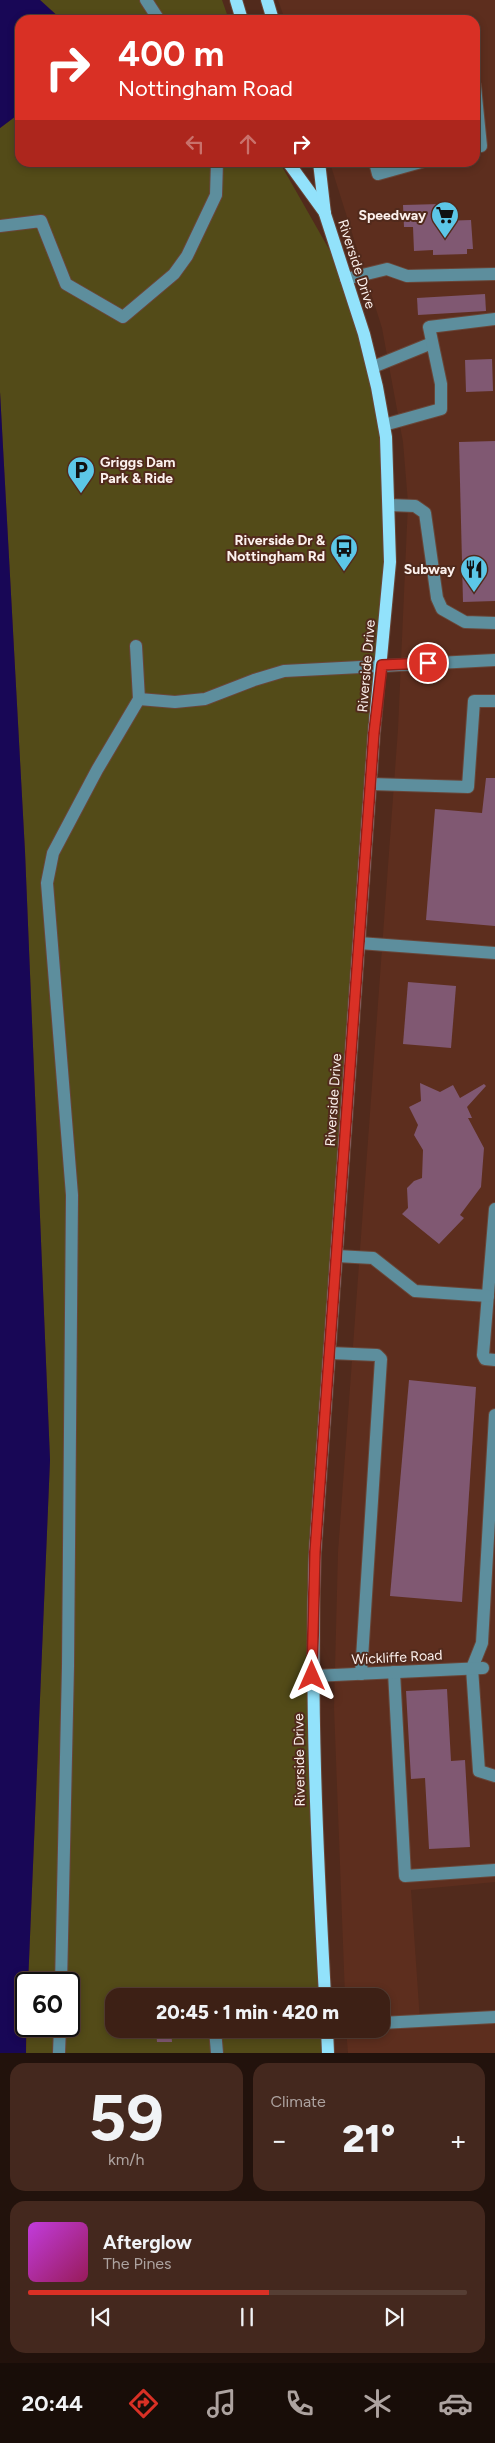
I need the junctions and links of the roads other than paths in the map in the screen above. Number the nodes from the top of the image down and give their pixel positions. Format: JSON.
{"nodes":[{"id":1,"x":146,"y":0,"type":"edge"},
{"id":2,"x":236,"y":0,"type":"edge"},
{"id":3,"x":267,"y":0,"type":"edge"},
{"id":4,"x":155,"y":15,"type":"edge"},
{"id":5,"x":240,"y":15,"type":"edge"},
{"id":6,"x":272,"y":15,"type":"edge"},
{"id":7,"x":217,"y":167,"type":"edge"},
{"id":8,"x":292,"y":167,"type":"edge"},
{"id":9,"x":320,"y":167,"type":"edge"},
{"id":10,"x":325,"y":214,"type":"junction"},
{"id":11,"x":0,"y":226,"type":"edge"},
{"id":12,"x":495,"y":274,"type":"edge"},
{"id":13,"x":346,"y":279,"type":"junction"},
{"id":14,"x":495,"y":319,"type":"edge"},
{"id":15,"x":432,"y":342,"type":"junction"},
{"id":16,"x":373,"y":368,"type":"junction"},
{"id":17,"x":384,"y":425,"type":"junction"},
{"id":18,"x":389,"y":505,"type":"junction"},
{"id":19,"x":495,"y":624,"type":"edge"},
{"id":20,"x":136,"y":646,"type":"dead end"},
{"id":21,"x":495,"y":660,"type":"edge"},
{"id":22,"x":382,"y":665,"type":"junction"},
{"id":23,"x":139,"y":699,"type":"junction"},
{"id":24,"x":495,"y":701,"type":"edge"},
{"id":25,"x":370,"y":784,"type":"junction"},
{"id":26,"x":359,"y":943,"type":"junction"},
{"id":27,"x":495,"y":953,"type":"edge"},
{"id":28,"x":495,"y":1209,"type":"edge"},
{"id":29,"x":337,"y":1256,"type":"junction"},
{"id":30,"x":488,"y":1296,"type":"junction"},
{"id":31,"x":330,"y":1353,"type":"junction"},
{"id":32,"x":495,"y":1360,"type":"edge"},
{"id":33,"x":495,"y":1415,"type":"edge"},
{"id":34,"x":477,"y":1668,"type":"junction"},
{"id":35,"x":394,"y":1672,"type":"junction"},
{"id":36,"x":361,"y":1674,"type":"junction"},
{"id":37,"x":312,"y":1676,"type":"junction"},
{"id":38,"x":495,"y":1776,"type":"edge"},
{"id":39,"x":495,"y":1870,"type":"edge"},
{"id":40,"x":61,"y":1972,"type":"edge"},
{"id":41,"x":325,"y":1988,"type":"edge"},
{"id":42,"x":495,"y":2017,"type":"edge"},
{"id":43,"x":390,"y":2023,"type":"edge"},
{"id":44,"x":60,"y":2037,"type":"edge"},
{"id":45,"x":216,"y":2038,"type":"edge"},
{"id":46,"x":327,"y":2038,"type":"edge"},
{"id":47,"x":59,"y":2053,"type":"edge"},
{"id":48,"x":217,"y":2053,"type":"edge"},
{"id":49,"x":328,"y":2053,"type":"edge"}],
"edges":[{"from":1,"to":4,"type":"street"},
{"from":2,"to":5,"type":"main road"},
{"from":3,"to":6,"type":"main road"},
{"from":7,"to":11,"type":"street"},
{"from":8,"to":10,"type":"main road","name":"Riverside Drive"},
{"from":9,"to":10,"type":"main road","name":"Riverside Drive"},
{"from":10,"to":13,"type":"main road","name":"Riverside Drive"},
{"from":12,"to":13,"type":"street"},
{"from":13,"to":16,"type":"main road","name":"Riverside Drive"},
{"from":14,"to":15,"type":"street"},
{"from":15,"to":16,"type":"street"},
{"from":15,"to":17,"type":"street"},
{"from":16,"to":17,"type":"main road","name":"Riverside Drive"},
{"from":17,"to":18,"type":"main road","name":"Riverside Drive"},
{"from":18,"to":19,"type":"street"},
{"from":18,"to":22,"type":"main road","name":"Riverside Drive"},
{"from":20,"to":23,"type":"street"},
{"from":21,"to":22,"type":"street"},
{"from":22,"to":23,"type":"street"},
{"from":22,"to":25,"type":"main road","name":"Riverside Drive"},
{"from":23,"to":40,"type":"street"},
{"from":24,"to":25,"type":"street"},
{"from":25,"to":26,"type":"main road","name":"Riverside Drive"},
{"from":26,"to":27,"type":"street"},
{"from":26,"to":29,"type":"main road","name":"Riverside Drive"},
{"from":28,"to":30,"type":"street"},
{"from":29,"to":30,"type":"street"},
{"from":29,"to":31,"type":"main road","name":"Riverside Drive"},
{"from":30,"to":32,"type":"street"},
{"from":31,"to":36,"type":"street"},
{"from":31,"to":37,"type":"main road","name":"Riverside Drive"},
{"from":33,"to":34,"type":"street"},
{"from":34,"to":35,"type":"street","name":"Wickliffe Road"},
{"from":34,"to":38,"type":"street"},
{"from":35,"to":36,"type":"street","name":"Wickliffe Road"},
{"from":35,"to":39,"type":"street"},
{"from":36,"to":37,"type":"street","name":"Wickliffe Road"},
{"from":37,"to":41,"type":"main road","name":"Riverside Drive"},
{"from":42,"to":43,"type":"street"},
{"from":44,"to":47,"type":"street"},
{"from":45,"to":48,"type":"street"},
{"from":46,"to":49,"type":"main road"}]}
